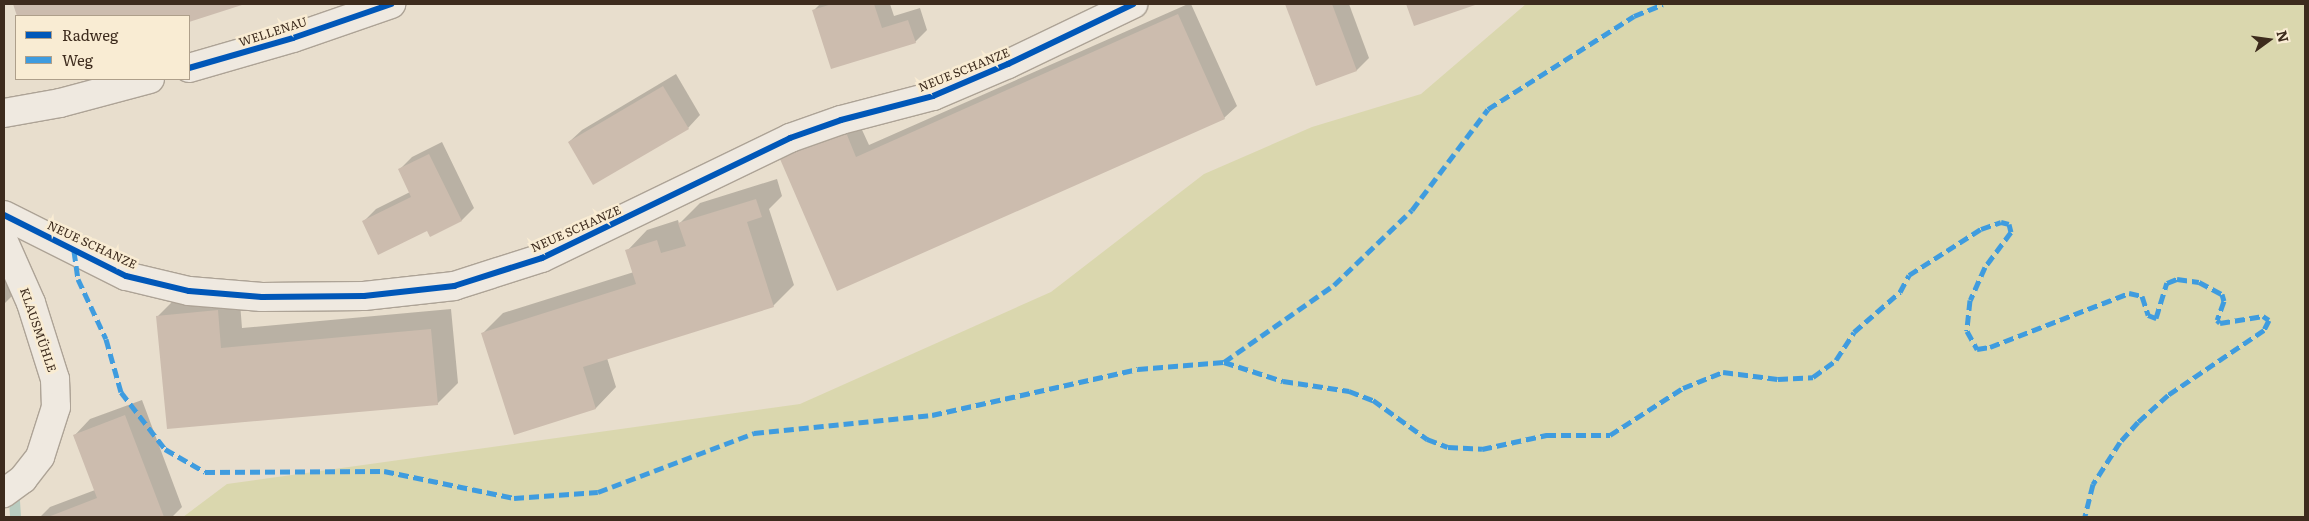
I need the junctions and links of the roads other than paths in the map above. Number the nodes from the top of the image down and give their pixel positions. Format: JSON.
{"nodes":[{"id":1,"x":391,"y":4,"type":"edge"},
{"id":2,"x":1133,"y":4,"type":"edge"},
{"id":3,"x":190,"y":68,"type":"edge"},
{"id":4,"x":146,"y":80,"type":"edge"},
{"id":5,"x":4,"y":113,"type":"edge"},
{"id":6,"x":4,"y":215,"type":"edge"},
{"id":7,"x":4,"y":242,"type":"edge"},
{"id":8,"x":4,"y":493,"type":"edge"}],
"edges":[{"from":1,"to":3,"type":"street","name":"WELLENAU"},
{"from":2,"to":6,"type":"street","name":"NEUE SCHANZE"},
{"from":4,"to":5,"type":"street"},
{"from":7,"to":8,"type":"street","name":"KLAUSMÜHLE"}]}
